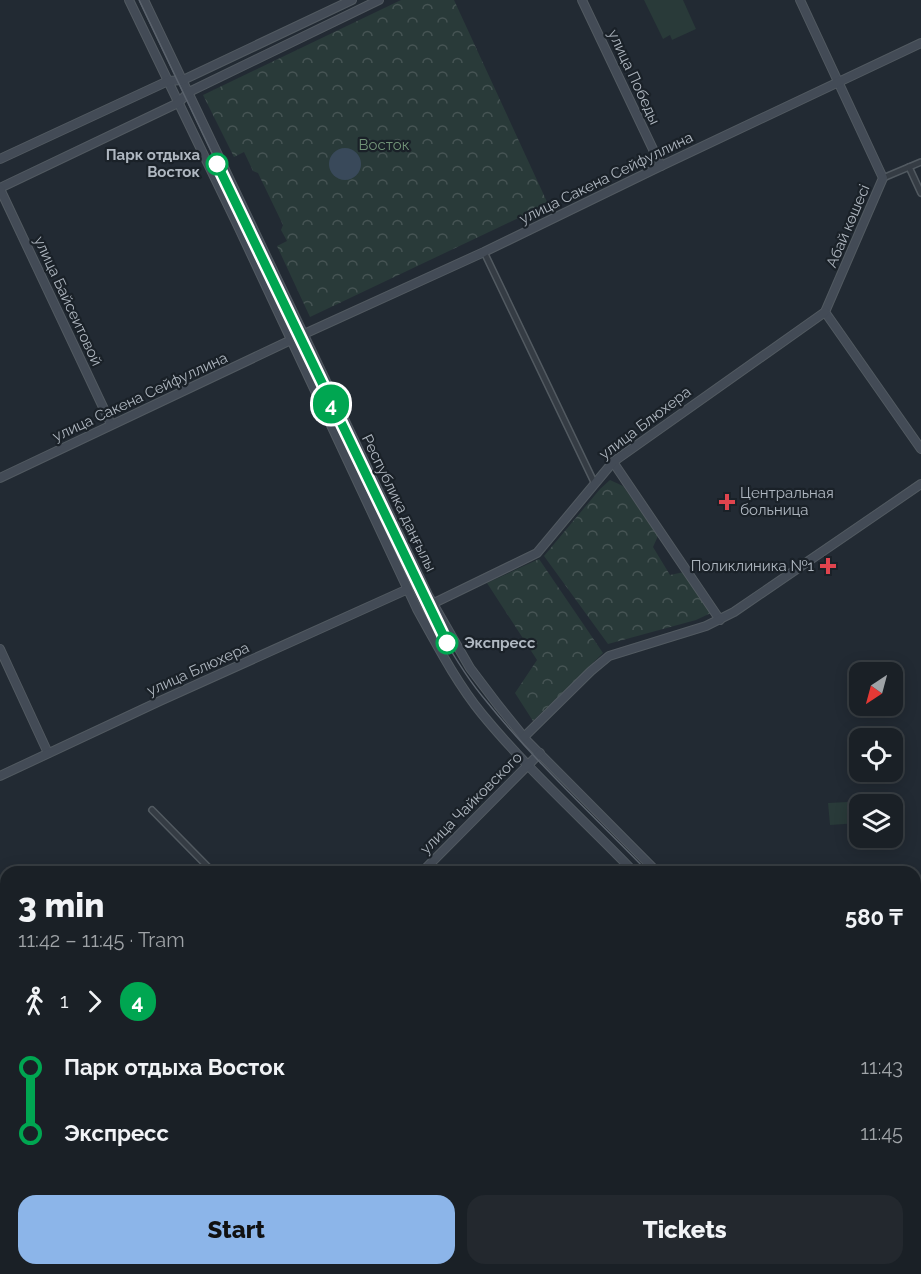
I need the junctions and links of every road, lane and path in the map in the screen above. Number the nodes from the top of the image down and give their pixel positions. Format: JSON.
{"nodes":[{"id":1,"x":129,"y":0,"type":"edge"},
{"id":2,"x":144,"y":0,"type":"edge"},
{"id":3,"x":352,"y":0,"type":"edge"},
{"id":4,"x":379,"y":0,"type":"edge"},
{"id":5,"x":582,"y":0,"type":"edge"},
{"id":6,"x":800,"y":0,"type":"edge"},
{"id":7,"x":921,"y":44,"type":"edge"},
{"id":8,"x":183,"y":80,"type":"junction"},
{"id":9,"x":168,"y":81,"type":"junction"},
{"id":10,"x":839,"y":83,"type":"junction"},
{"id":11,"x":189,"y":92,"type":"junction"},
{"id":12,"x":178,"y":103,"type":"junction"},
{"id":13,"x":0,"y":159,"type":"edge"},
{"id":14,"x":921,"y":162,"type":"edge"},
{"id":15,"x":661,"y":166,"type":"junction"},
{"id":16,"x":909,"y":167,"type":"junction"},
{"id":17,"x":883,"y":178,"type":"junction"},
{"id":18,"x":0,"y":188,"type":"edge"},
{"id":19,"x":921,"y":192,"type":"edge"},
{"id":20,"x":484,"y":252,"type":"junction"},
{"id":21,"x":825,"y":312,"type":"junction"},
{"id":22,"x":303,"y":335,"type":"junction"},
{"id":23,"x":291,"y":340,"type":"junction"},
{"id":24,"x":111,"y":424,"type":"junction"},
{"id":25,"x":921,"y":449,"type":"edge"},
{"id":26,"x":613,"y":462,"type":"junction"},
{"id":27,"x":0,"y":478,"type":"edge"},
{"id":28,"x":594,"y":482,"type":"junction"},
{"id":29,"x":921,"y":484,"type":"edge"},
{"id":30,"x":408,"y":589,"type":"junction"},
{"id":31,"x":432,"y":604,"type":"junction"},
{"id":32,"x":720,"y":620,"type":"junction"},
{"id":33,"x":0,"y":650,"type":"edge"},
{"id":34,"x":524,"y":737,"type":"junction"},
{"id":35,"x":48,"y":753,"type":"junction"},
{"id":36,"x":540,"y":753,"type":"junction"},
{"id":37,"x":529,"y":764,"type":"junction"},
{"id":38,"x":0,"y":776,"type":"edge"},
{"id":39,"x":152,"y":810,"type":"dead end"},
{"id":40,"x":207,"y":866,"type":"edge"},
{"id":41,"x":428,"y":866,"type":"edge"},
{"id":42,"x":628,"y":866,"type":"edge"},
{"id":43,"x":651,"y":866,"type":"edge"}],
"edges":[{"from":1,"to":9,"type":"street","name":"Республика даңғылы"},
{"from":2,"to":8,"type":"street","name":"Республика даңғылы"},
{"from":3,"to":8,"type":"street"},
{"from":4,"to":11,"type":"street"},
{"from":5,"to":15,"type":"street","name":"улица Победы"},
{"from":6,"to":10,"type":"street","name":"Абай көшесі"},
{"from":7,"to":10,"type":"street","name":"улица Сакена Сейфуллина"},
{"from":8,"to":9,"type":"street"},
{"from":8,"to":11,"type":"street","name":"Республика даңғылы"},
{"from":9,"to":12,"type":"street","name":"Республика даңғылы"},
{"from":9,"to":13,"type":"street"},
{"from":10,"to":15,"type":"street","name":"улица Сакена Сейфуллина"},
{"from":10,"to":17,"type":"street","name":"Абай көшесі"},
{"from":11,"to":12,"type":"street"},
{"from":11,"to":22,"type":"street","name":"Республика даңғылы"},
{"from":12,"to":18,"type":"street"},
{"from":12,"to":23,"type":"street","name":"Республика даңғылы"},
{"from":14,"to":16,"type":"street"},
{"from":15,"to":20,"type":"street","name":"улица Сакена Сейфуллина"},
{"from":16,"to":17,"type":"street"},
{"from":16,"to":19,"type":"street"},
{"from":17,"to":21,"type":"street","name":"Абай көшесі"},
{"from":18,"to":24,"type":"street","name":"улица Байсеитовой"},
{"from":20,"to":22,"type":"street","name":"улица Сакена Сейфуллина"},
{"from":20,"to":28,"type":"street"},
{"from":21,"to":25,"type":"street"},
{"from":21,"to":26,"type":"street","name":"улица Блюхера"},
{"from":22,"to":23,"type":"street","name":"улица Сакена Сейфуллина"},
{"from":22,"to":31,"type":"street","name":"Республика даңғылы"},
{"from":23,"to":24,"type":"street","name":"улица Сакена Сейфуллина"},
{"from":23,"to":30,"type":"street","name":"Республика даңғылы"},
{"from":24,"to":27,"type":"street","name":"улица Сакена Сейфуллина"},
{"from":26,"to":28,"type":"street","name":"улица Блюхера"},
{"from":26,"to":32,"type":"street"},
{"from":28,"to":31,"type":"street","name":"улица Блюхера"},
{"from":29,"to":32,"type":"street","name":"улица Чайковского"},
{"from":30,"to":35,"type":"street","name":"улица Блюхера"},
{"from":30,"to":37,"type":"street","name":"Республика даңғылы"},
{"from":31,"to":34,"type":"street","name":"Республика даңғылы"},
{"from":32,"to":34,"type":"street","name":"улица Чайковского"},
{"from":33,"to":35,"type":"street"},
{"from":34,"to":36,"type":"street","name":"Республика даңғылы"},
{"from":35,"to":38,"type":"street","name":"улица Блюхера"},
{"from":36,"to":37,"type":"street","name":"улица Чайковского"},
{"from":36,"to":43,"type":"street","name":"Республика даңғылы"},
{"from":37,"to":41,"type":"street","name":"улица Чайковского"},
{"from":37,"to":42,"type":"street","name":"Республика даңғылы"},
{"from":39,"to":40,"type":"street"}]}
